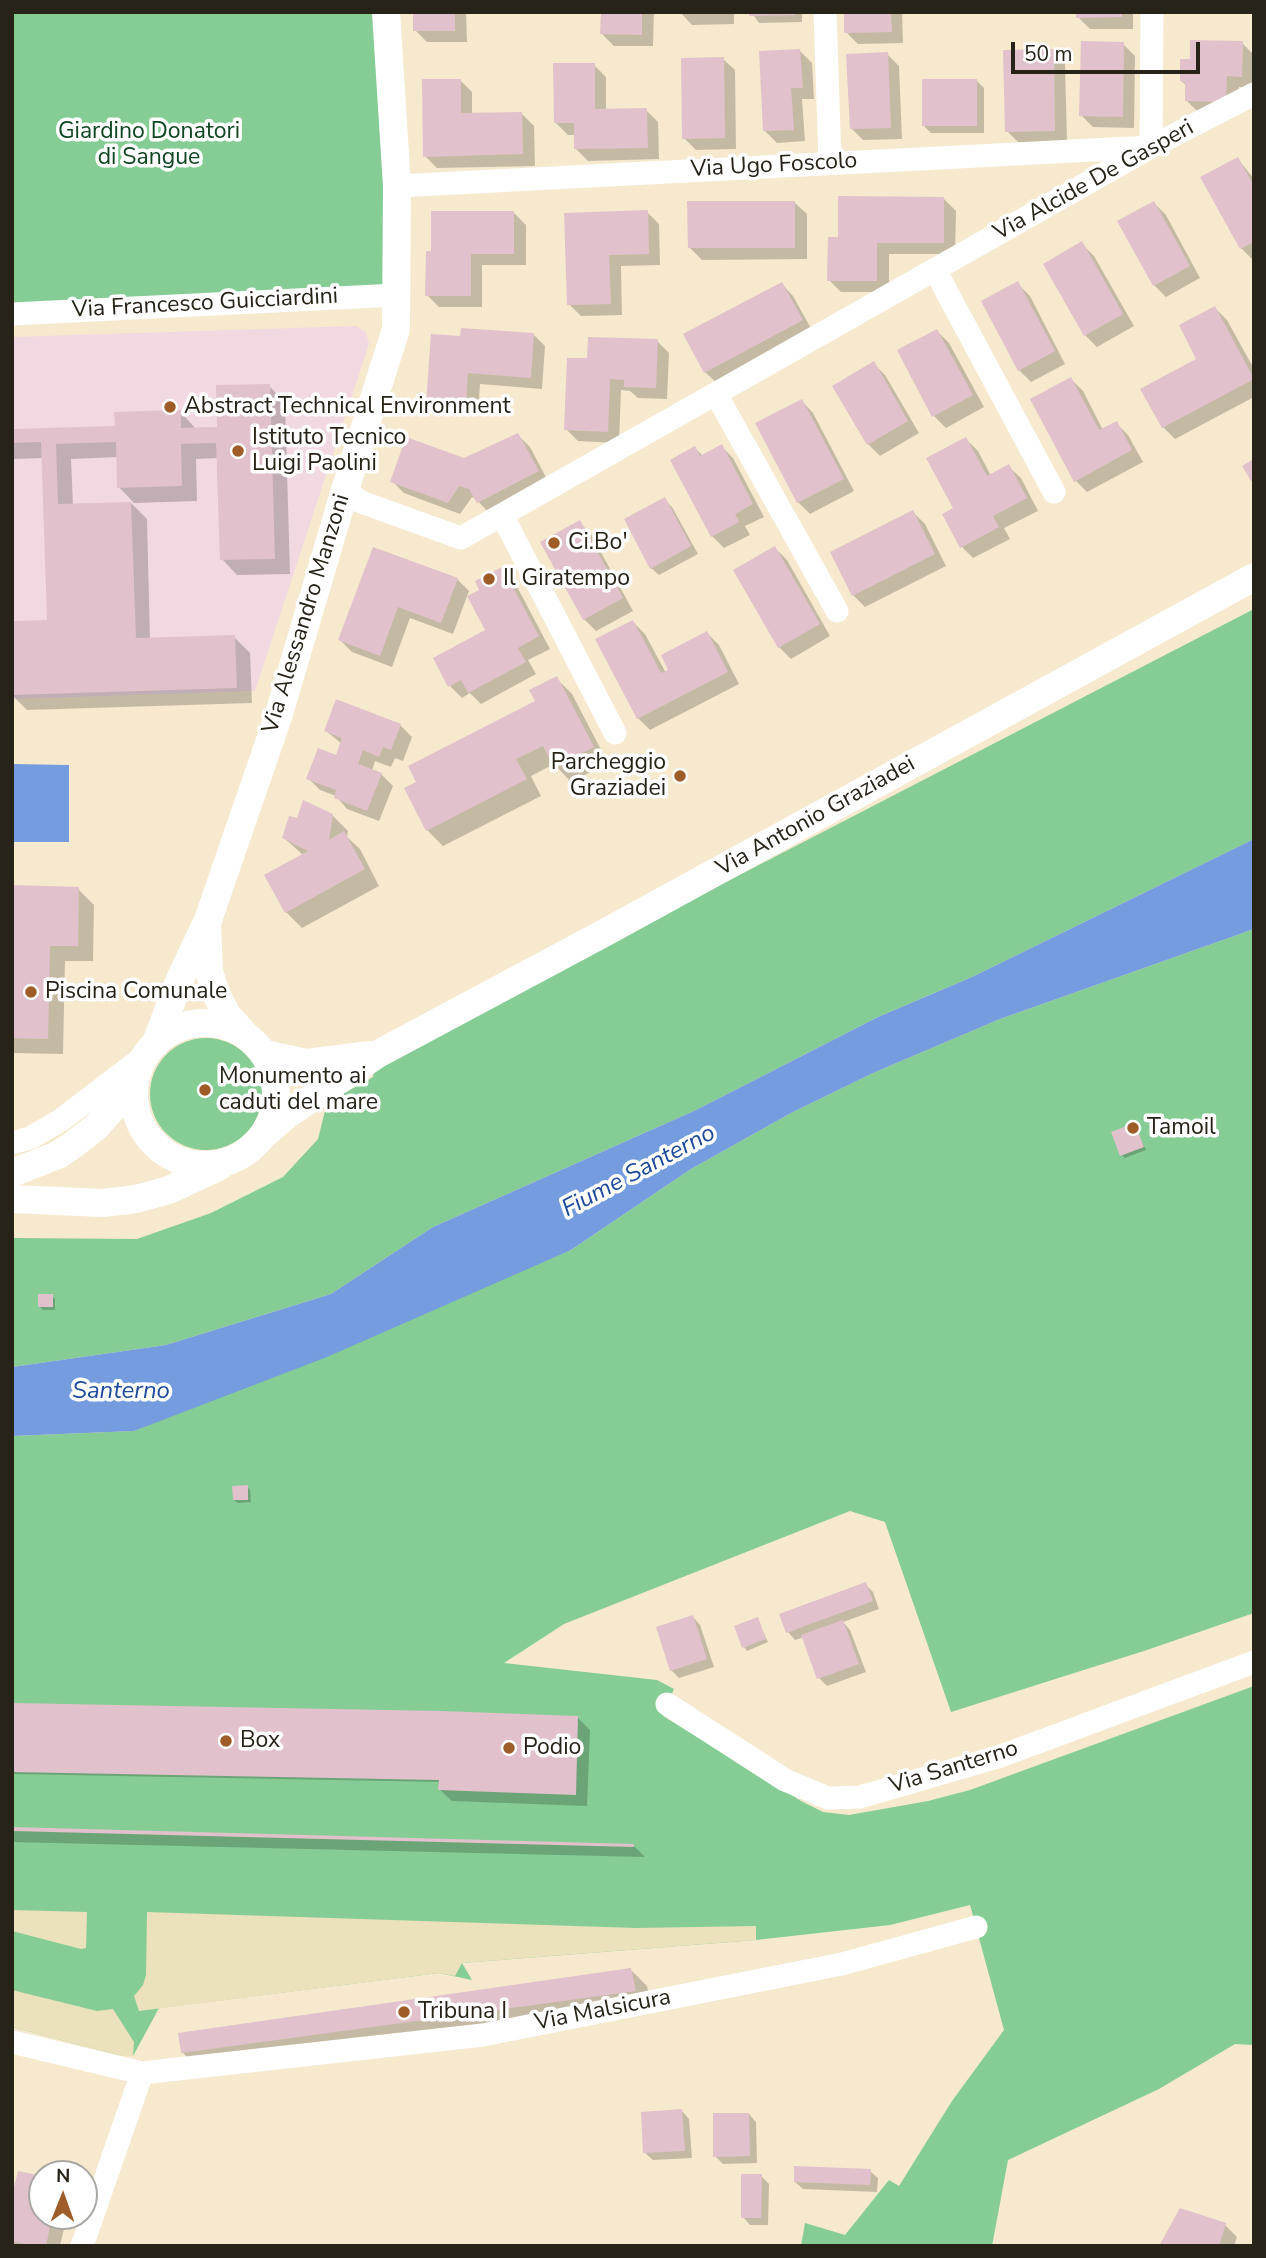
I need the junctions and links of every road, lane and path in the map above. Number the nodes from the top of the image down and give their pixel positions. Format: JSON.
{"nodes":[{"id":1,"x":386,"y":12,"type":"edge"},
{"id":2,"x":825,"y":12,"type":"edge"},
{"id":3,"x":1152,"y":12,"type":"edge"},
{"id":4,"x":1254,"y":94,"type":"edge"},
{"id":5,"x":1151,"y":147,"type":"junction"},
{"id":6,"x":830,"y":162,"type":"junction"},
{"id":7,"x":397,"y":186,"type":"junction"},
{"id":8,"x":935,"y":270,"type":"junction"},
{"id":9,"x":397,"y":295,"type":"junction"},
{"id":10,"x":12,"y":314,"type":"edge"},
{"id":11,"x":716,"y":394,"type":"junction"},
{"id":12,"x":345,"y":490,"type":"junction"},
{"id":13,"x":1054,"y":492,"type":"dead end"},
{"id":14,"x":502,"y":515,"type":"junction"},
{"id":15,"x":1254,"y":577,"type":"edge"},
{"id":16,"x":837,"y":611,"type":"dead end"},
{"id":17,"x":615,"y":733,"type":"dead end"},
{"id":18,"x":208,"y":920,"type":"junction"},
{"id":19,"x":255,"y":1045,"type":"junction"},
{"id":20,"x":151,"y":1049,"type":"junction"},
{"id":21,"x":376,"y":1055,"type":"junction"},
{"id":22,"x":135,"y":1083,"type":"junction"},
{"id":23,"x":266,"y":1133,"type":"junction"},
{"id":24,"x":12,"y":1143,"type":"edge"},
{"id":25,"x":237,"y":1158,"type":"junction"},
{"id":26,"x":12,"y":1172,"type":"edge"},
{"id":27,"x":12,"y":1199,"type":"edge"},
{"id":28,"x":1254,"y":1662,"type":"edge"},
{"id":29,"x":667,"y":1703,"type":"dead end"},
{"id":30,"x":976,"y":1927,"type":"dead end"},
{"id":31,"x":12,"y":2042,"type":"edge"},
{"id":32,"x":142,"y":2073,"type":"junction"},
{"id":33,"x":82,"y":2246,"type":"edge"}],
"edges":[{"from":1,"to":7,"type":"street","name":"Via Alessandro Manzoni"},
{"from":2,"to":6,"type":"street"},
{"from":3,"to":5,"type":"street"},
{"from":4,"to":5,"type":"street","name":"Via Alcide De Gasperi"},
{"from":5,"to":6,"type":"street","name":"Via Ugo Foscolo"},
{"from":5,"to":8,"type":"street","name":"Via Alcide De Gasperi"},
{"from":6,"to":7,"type":"street","name":"Via Ugo Foscolo"},
{"from":7,"to":9,"type":"street","name":"Via Alessandro Manzoni"},
{"from":8,"to":11,"type":"street","name":"Via Alcide De Gasperi"},
{"from":8,"to":13,"type":"street"},
{"from":9,"to":10,"type":"street","name":"Via Francesco Guicciardini"},
{"from":9,"to":12,"type":"street","name":"Via Alessandro Manzoni"},
{"from":11,"to":14,"type":"street","name":"Via Alcide De Gasperi"},
{"from":11,"to":16,"type":"street"},
{"from":12,"to":14,"type":"street","name":"Via Alcide De Gasperi"},
{"from":12,"to":18,"type":"street","name":"Via Alessandro Manzoni"},
{"from":14,"to":17,"type":"street"},
{"from":15,"to":21,"type":"street","name":"Via Antonio Graziadei"},
{"from":18,"to":19,"type":"street","name":"Via Alessandro Manzoni"},
{"from":18,"to":20,"type":"street","name":"Via Alessandro Manzoni"},
{"from":19,"to":20,"type":"street"},
{"from":19,"to":21,"type":"street","name":"Via Antonio Graziadei"},
{"from":19,"to":23,"type":"street"},
{"from":20,"to":22,"type":"street"},
{"from":20,"to":24,"type":"street"},
{"from":21,"to":23,"type":"street","name":"Via Antonio Graziadei"},
{"from":22,"to":25,"type":"street"},
{"from":22,"to":26,"type":"street"},
{"from":23,"to":25,"type":"street"},
{"from":25,"to":27,"type":"street"},
{"from":28,"to":29,"type":"street","name":"Via Santerno"},
{"from":30,"to":32,"type":"street","name":"Via Malsicura"},
{"from":31,"to":32,"type":"street","name":"Via Malsicura"},
{"from":32,"to":33,"type":"street"}]}
